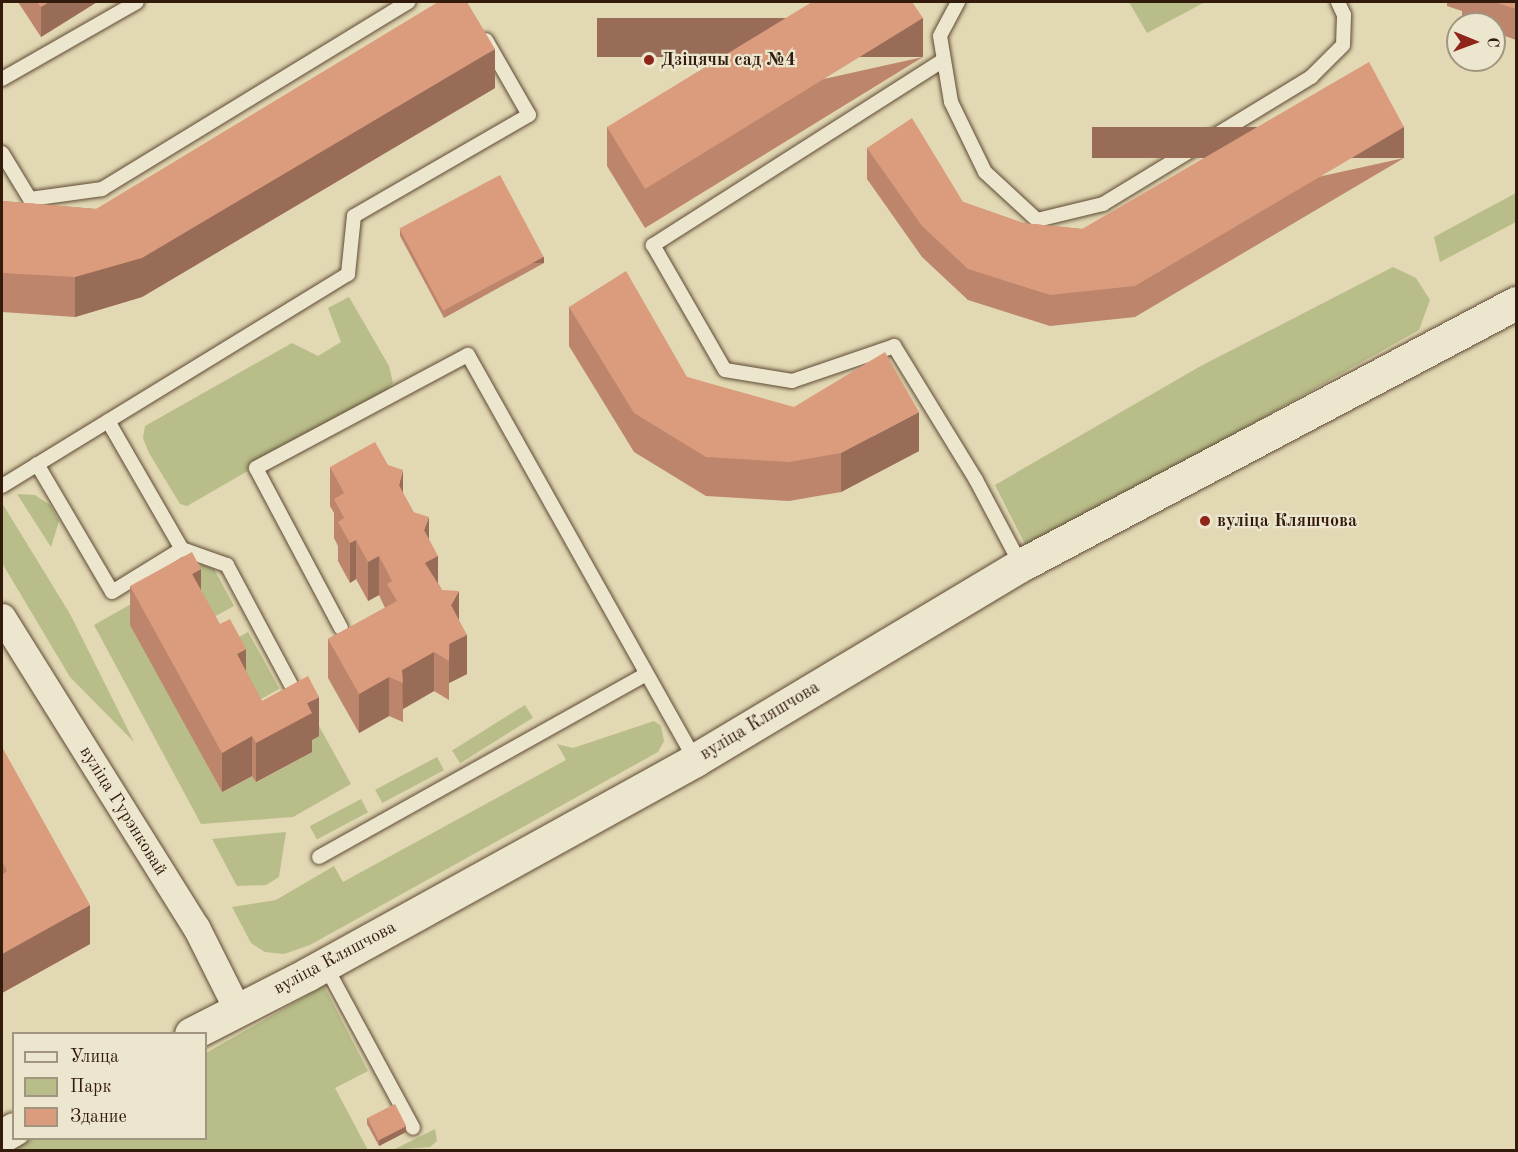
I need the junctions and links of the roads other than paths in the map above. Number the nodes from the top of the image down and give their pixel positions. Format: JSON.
{"nodes":[{"id":1,"x":137,"y":2,"type":"edge"},
{"id":2,"x":408,"y":2,"type":"edge"},
{"id":3,"x":958,"y":2,"type":"edge"},
{"id":4,"x":1338,"y":2,"type":"edge"},
{"id":5,"x":476,"y":22,"type":"edge"},
{"id":6,"x":942,"y":61,"type":"junction"},
{"id":7,"x":2,"y":79,"type":"edge"},
{"id":8,"x":2,"y":153,"type":"edge"},
{"id":9,"x":1516,"y":303,"type":"edge"},
{"id":10,"x":108,"y":421,"type":"junction"},
{"id":11,"x":37,"y":464,"type":"junction"},
{"id":12,"x":2,"y":486,"type":"edge"},
{"id":13,"x":182,"y":549,"type":"junction"},
{"id":14,"x":1021,"y":565,"type":"junction"},
{"id":15,"x":2,"y":619,"type":"edge"},
{"id":16,"x":341,"y":628,"type":"dead end"},
{"id":17,"x":645,"y":675,"type":"junction"},
{"id":18,"x":296,"y":694,"type":"edge"},
{"id":19,"x":695,"y":760,"type":"junction"},
{"id":20,"x":319,"y":858,"type":"dead end"},
{"id":21,"x":325,"y":965,"type":"junction"},
{"id":22,"x":237,"y":1009,"type":"junction"},
{"id":23,"x":196,"y":1032,"type":"edge"},
{"id":24,"x":413,"y":1128,"type":"dead end"}],
"edges":[{"from":1,"to":7,"type":"lane"},
{"from":2,"to":8,"type":"lane"},
{"from":3,"to":6,"type":"lane"},
{"from":4,"to":6,"type":"lane"},
{"from":5,"to":10,"type":"lane"},
{"from":6,"to":14,"type":"lane"},
{"from":9,"to":14,"type":"street","name":"вуліца Кляшчова"},
{"from":10,"to":11,"type":"lane"},
{"from":10,"to":13,"type":"lane"},
{"from":11,"to":12,"type":"lane"},
{"from":11,"to":13,"type":"lane"},
{"from":13,"to":18,"type":"lane"},
{"from":14,"to":19,"type":"street","name":"вуліца Кляшчова"},
{"from":15,"to":22,"type":"street","name":"вуліца Гурэнковай"},
{"from":16,"to":17,"type":"lane"},
{"from":17,"to":19,"type":"lane"},
{"from":17,"to":20,"type":"lane"},
{"from":19,"to":21,"type":"street","name":"вуліца Кляшчова"},
{"from":21,"to":22,"type":"street","name":"вуліца Кляшчова"},
{"from":21,"to":24,"type":"lane"},
{"from":22,"to":23,"type":"street","name":"вуліца Кляшчова"}]}
